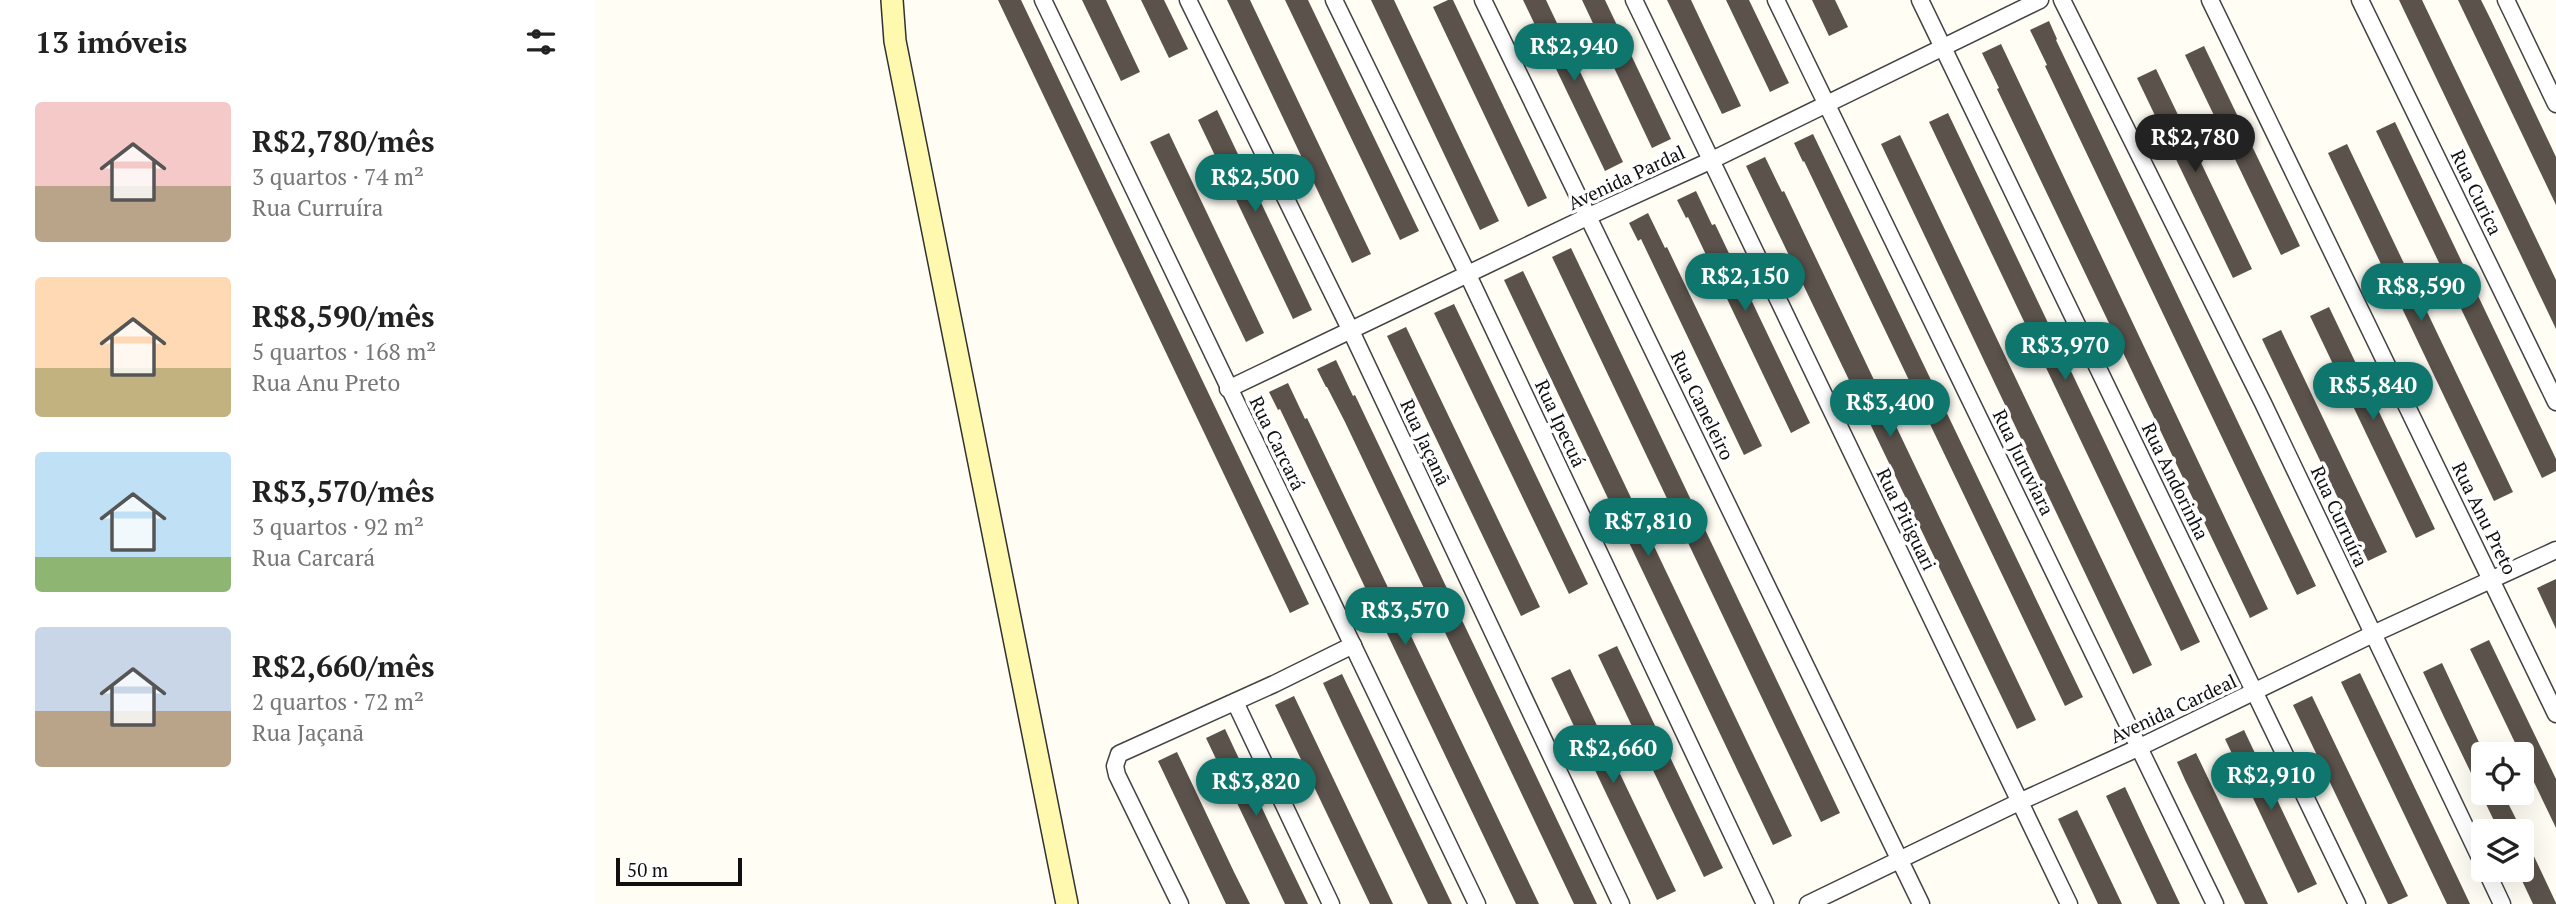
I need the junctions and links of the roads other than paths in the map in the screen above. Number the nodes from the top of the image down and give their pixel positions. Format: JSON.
{"nodes":[{"id":1,"x":892,"y":0,"type":"edge"},
{"id":2,"x":1043,"y":0,"type":"edge"},
{"id":3,"x":1188,"y":0,"type":"edge"},
{"id":4,"x":1334,"y":0,"type":"edge"},
{"id":5,"x":1483,"y":0,"type":"edge"},
{"id":6,"x":1634,"y":0,"type":"edge"},
{"id":7,"x":1776,"y":0,"type":"edge"},
{"id":8,"x":1920,"y":0,"type":"edge"},
{"id":9,"x":2040,"y":0,"type":"edge"},
{"id":10,"x":2062,"y":0,"type":"edge"},
{"id":11,"x":2210,"y":0,"type":"edge"},
{"id":12,"x":2360,"y":0,"type":"edge"},
{"id":13,"x":2506,"y":0,"type":"edge"},
{"id":14,"x":1943,"y":49,"type":"junction"},
{"id":15,"x":2556,"y":104,"type":"edge"},
{"id":16,"x":1826,"y":105,"type":"junction"},
{"id":17,"x":1712,"y":160,"type":"junction"},
{"id":18,"x":1588,"y":216,"type":"junction"},
{"id":19,"x":1468,"y":275,"type":"junction"},
{"id":20,"x":1351,"y":331,"type":"junction"},
{"id":21,"x":1228,"y":389,"type":"junction"},
{"id":22,"x":2556,"y":402,"type":"edge"},
{"id":23,"x":2556,"y":550,"type":"edge"},
{"id":24,"x":2492,"y":581,"type":"junction"},
{"id":25,"x":2373,"y":635,"type":"junction"},
{"id":26,"x":1353,"y":645,"type":"junction"},
{"id":27,"x":2256,"y":693,"type":"junction"},
{"id":28,"x":1235,"y":702,"type":"junction"},
{"id":29,"x":2556,"y":714,"type":"edge"},
{"id":30,"x":2140,"y":747,"type":"junction"},
{"id":31,"x":2019,"y":802,"type":"junction"},
{"id":32,"x":2471,"y":839,"type":"edge"},
{"id":33,"x":1899,"y":860,"type":"junction"},
{"id":34,"x":2492,"y":882,"type":"edge"},
{"id":35,"x":1067,"y":904,"type":"edge"},
{"id":36,"x":1180,"y":904,"type":"edge"},
{"id":37,"x":1331,"y":904,"type":"edge"},
{"id":38,"x":1477,"y":904,"type":"edge"},
{"id":39,"x":1621,"y":904,"type":"edge"},
{"id":40,"x":1765,"y":904,"type":"edge"},
{"id":41,"x":1808,"y":904,"type":"edge"},
{"id":42,"x":1920,"y":904,"type":"edge"},
{"id":43,"x":2069,"y":904,"type":"edge"},
{"id":44,"x":2215,"y":904,"type":"edge"},
{"id":45,"x":2357,"y":904,"type":"edge"},
{"id":46,"x":2502,"y":904,"type":"edge"}],
"edges":[{"from":1,"to":35,"type":"main road"},
{"from":2,"to":21,"type":"street","name":"Rua Carcará"},
{"from":3,"to":20,"type":"street","name":"Rua Jaçanã"},
{"from":4,"to":19,"type":"street","name":"Rua Ipecuá"},
{"from":5,"to":18,"type":"street","name":"Rua Caneleiro"},
{"from":6,"to":17,"type":"street","name":"Rua Pitiguari"},
{"from":7,"to":16,"type":"street","name":"Rua Juruviara"},
{"from":8,"to":14,"type":"street","name":"Rua Andorinha"},
{"from":9,"to":14,"type":"street","name":"Avenida Pardal"},
{"from":10,"to":25,"type":"street","name":"Rua Curruíra"},
{"from":11,"to":24,"type":"street","name":"Rua Anu Preto"},
{"from":12,"to":22,"type":"street","name":"Rua Curica"},
{"from":13,"to":15,"type":"street"},
{"from":14,"to":16,"type":"street","name":"Avenida Pardal"},
{"from":14,"to":27,"type":"street","name":"Rua Andorinha"},
{"from":16,"to":17,"type":"street","name":"Avenida Pardal"},
{"from":16,"to":30,"type":"street","name":"Rua Juruviara"},
{"from":17,"to":18,"type":"street","name":"Avenida Pardal"},
{"from":17,"to":31,"type":"street","name":"Rua Pitiguari"},
{"from":18,"to":19,"type":"street","name":"Avenida Pardal"},
{"from":18,"to":33,"type":"street","name":"Rua Caneleiro"},
{"from":19,"to":20,"type":"street","name":"Avenida Pardal"},
{"from":19,"to":40,"type":"street","name":"Rua Ipecuá"},
{"from":20,"to":21,"type":"street","name":"Avenida Pardal"},
{"from":20,"to":39,"type":"street","name":"Rua Jaçanã"},
{"from":21,"to":26,"type":"street","name":"Rua Carcará"},
{"from":23,"to":24,"type":"street","name":"Avenida Cardeal"},
{"from":24,"to":25,"type":"street","name":"Avenida Cardeal"},
{"from":24,"to":29,"type":"street","name":"Rua Anu Preto"},
{"from":25,"to":27,"type":"street","name":"Avenida Cardeal"},
{"from":25,"to":32,"type":"street","name":"Rua Curruíra"},
{"from":26,"to":28,"type":"street"},
{"from":26,"to":38,"type":"street","name":"Rua Carcará"},
{"from":27,"to":30,"type":"street","name":"Avenida Cardeal"},
{"from":27,"to":45,"type":"street","name":"Rua Andorinha"},
{"from":28,"to":36,"type":"street"},
{"from":28,"to":37,"type":"street"},
{"from":30,"to":31,"type":"street","name":"Avenida Cardeal"},
{"from":30,"to":44,"type":"street","name":"Rua Juruviara"},
{"from":31,"to":33,"type":"street","name":"Avenida Cardeal"},
{"from":31,"to":43,"type":"street","name":"Rua Pitiguari"},
{"from":33,"to":41,"type":"street","name":"Avenida Cardeal"},
{"from":33,"to":42,"type":"street","name":"Rua Caneleiro"},
{"from":34,"to":46,"type":"street"}]}
